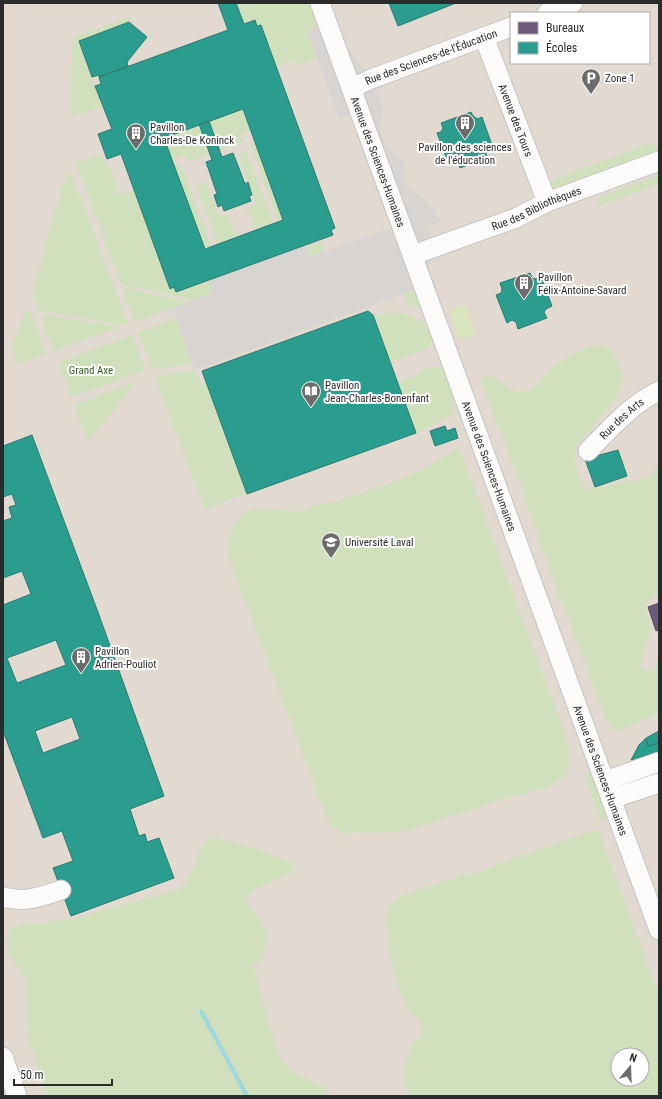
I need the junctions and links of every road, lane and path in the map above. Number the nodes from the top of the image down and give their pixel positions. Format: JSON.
{"nodes":[{"id":1,"x":320,"y":3,"type":"edge"},
{"id":2,"x":573,"y":3,"type":"edge"},
{"id":3,"x":550,"y":12,"type":"edge"},
{"id":4,"x":510,"y":27,"type":"edge"},
{"id":5,"x":478,"y":39,"type":"junction"},
{"id":6,"x":352,"y":88,"type":"junction"},
{"id":7,"x":659,"y":161,"type":"edge"},
{"id":8,"x":547,"y":202,"type":"junction"},
{"id":9,"x":413,"y":255,"type":"junction"},
{"id":10,"x":659,"y":391,"type":"edge"},
{"id":11,"x":588,"y":450,"type":"dead end"},
{"id":12,"x":659,"y":762,"type":"edge"},
{"id":13,"x":605,"y":781,"type":"junction"},
{"id":14,"x":659,"y":783,"type":"edge"},
{"id":15,"x":612,"y":799,"type":"junction"},
{"id":16,"x":61,"y":890,"type":"dead end"},
{"id":17,"x":3,"y":897,"type":"edge"},
{"id":18,"x":659,"y":930,"type":"edge"},
{"id":19,"x":3,"y":1057,"type":"edge"},
{"id":20,"x":17,"y":1096,"type":"edge"}],
"edges":[{"from":1,"to":6,"type":"street","name":"Avenue des Sciences-Humaines"},
{"from":2,"to":3,"type":"street"},
{"from":4,"to":5,"type":"street","name":"Rue des Sciences-de-l'Éducation"},
{"from":5,"to":6,"type":"street","name":"Rue des Sciences-de-l'Éducation"},
{"from":5,"to":8,"type":"street","name":"Avenue des Tours"},
{"from":6,"to":9,"type":"street","name":"Avenue des Sciences-Humaines"},
{"from":7,"to":8,"type":"street","name":"Rue des Bibliothèques"},
{"from":8,"to":9,"type":"street","name":"Rue des Bibliothèques"},
{"from":9,"to":13,"type":"street","name":"Avenue des Sciences-Humaines"},
{"from":10,"to":11,"type":"street","name":"Rue des Arts"},
{"from":12,"to":13,"type":"street"},
{"from":13,"to":15,"type":"street","name":"Avenue des Sciences-Humaines"},
{"from":14,"to":15,"type":"street"},
{"from":15,"to":18,"type":"street","name":"Avenue des Sciences-Humaines"},
{"from":16,"to":17,"type":"street"},
{"from":19,"to":20,"type":"street"}]}
